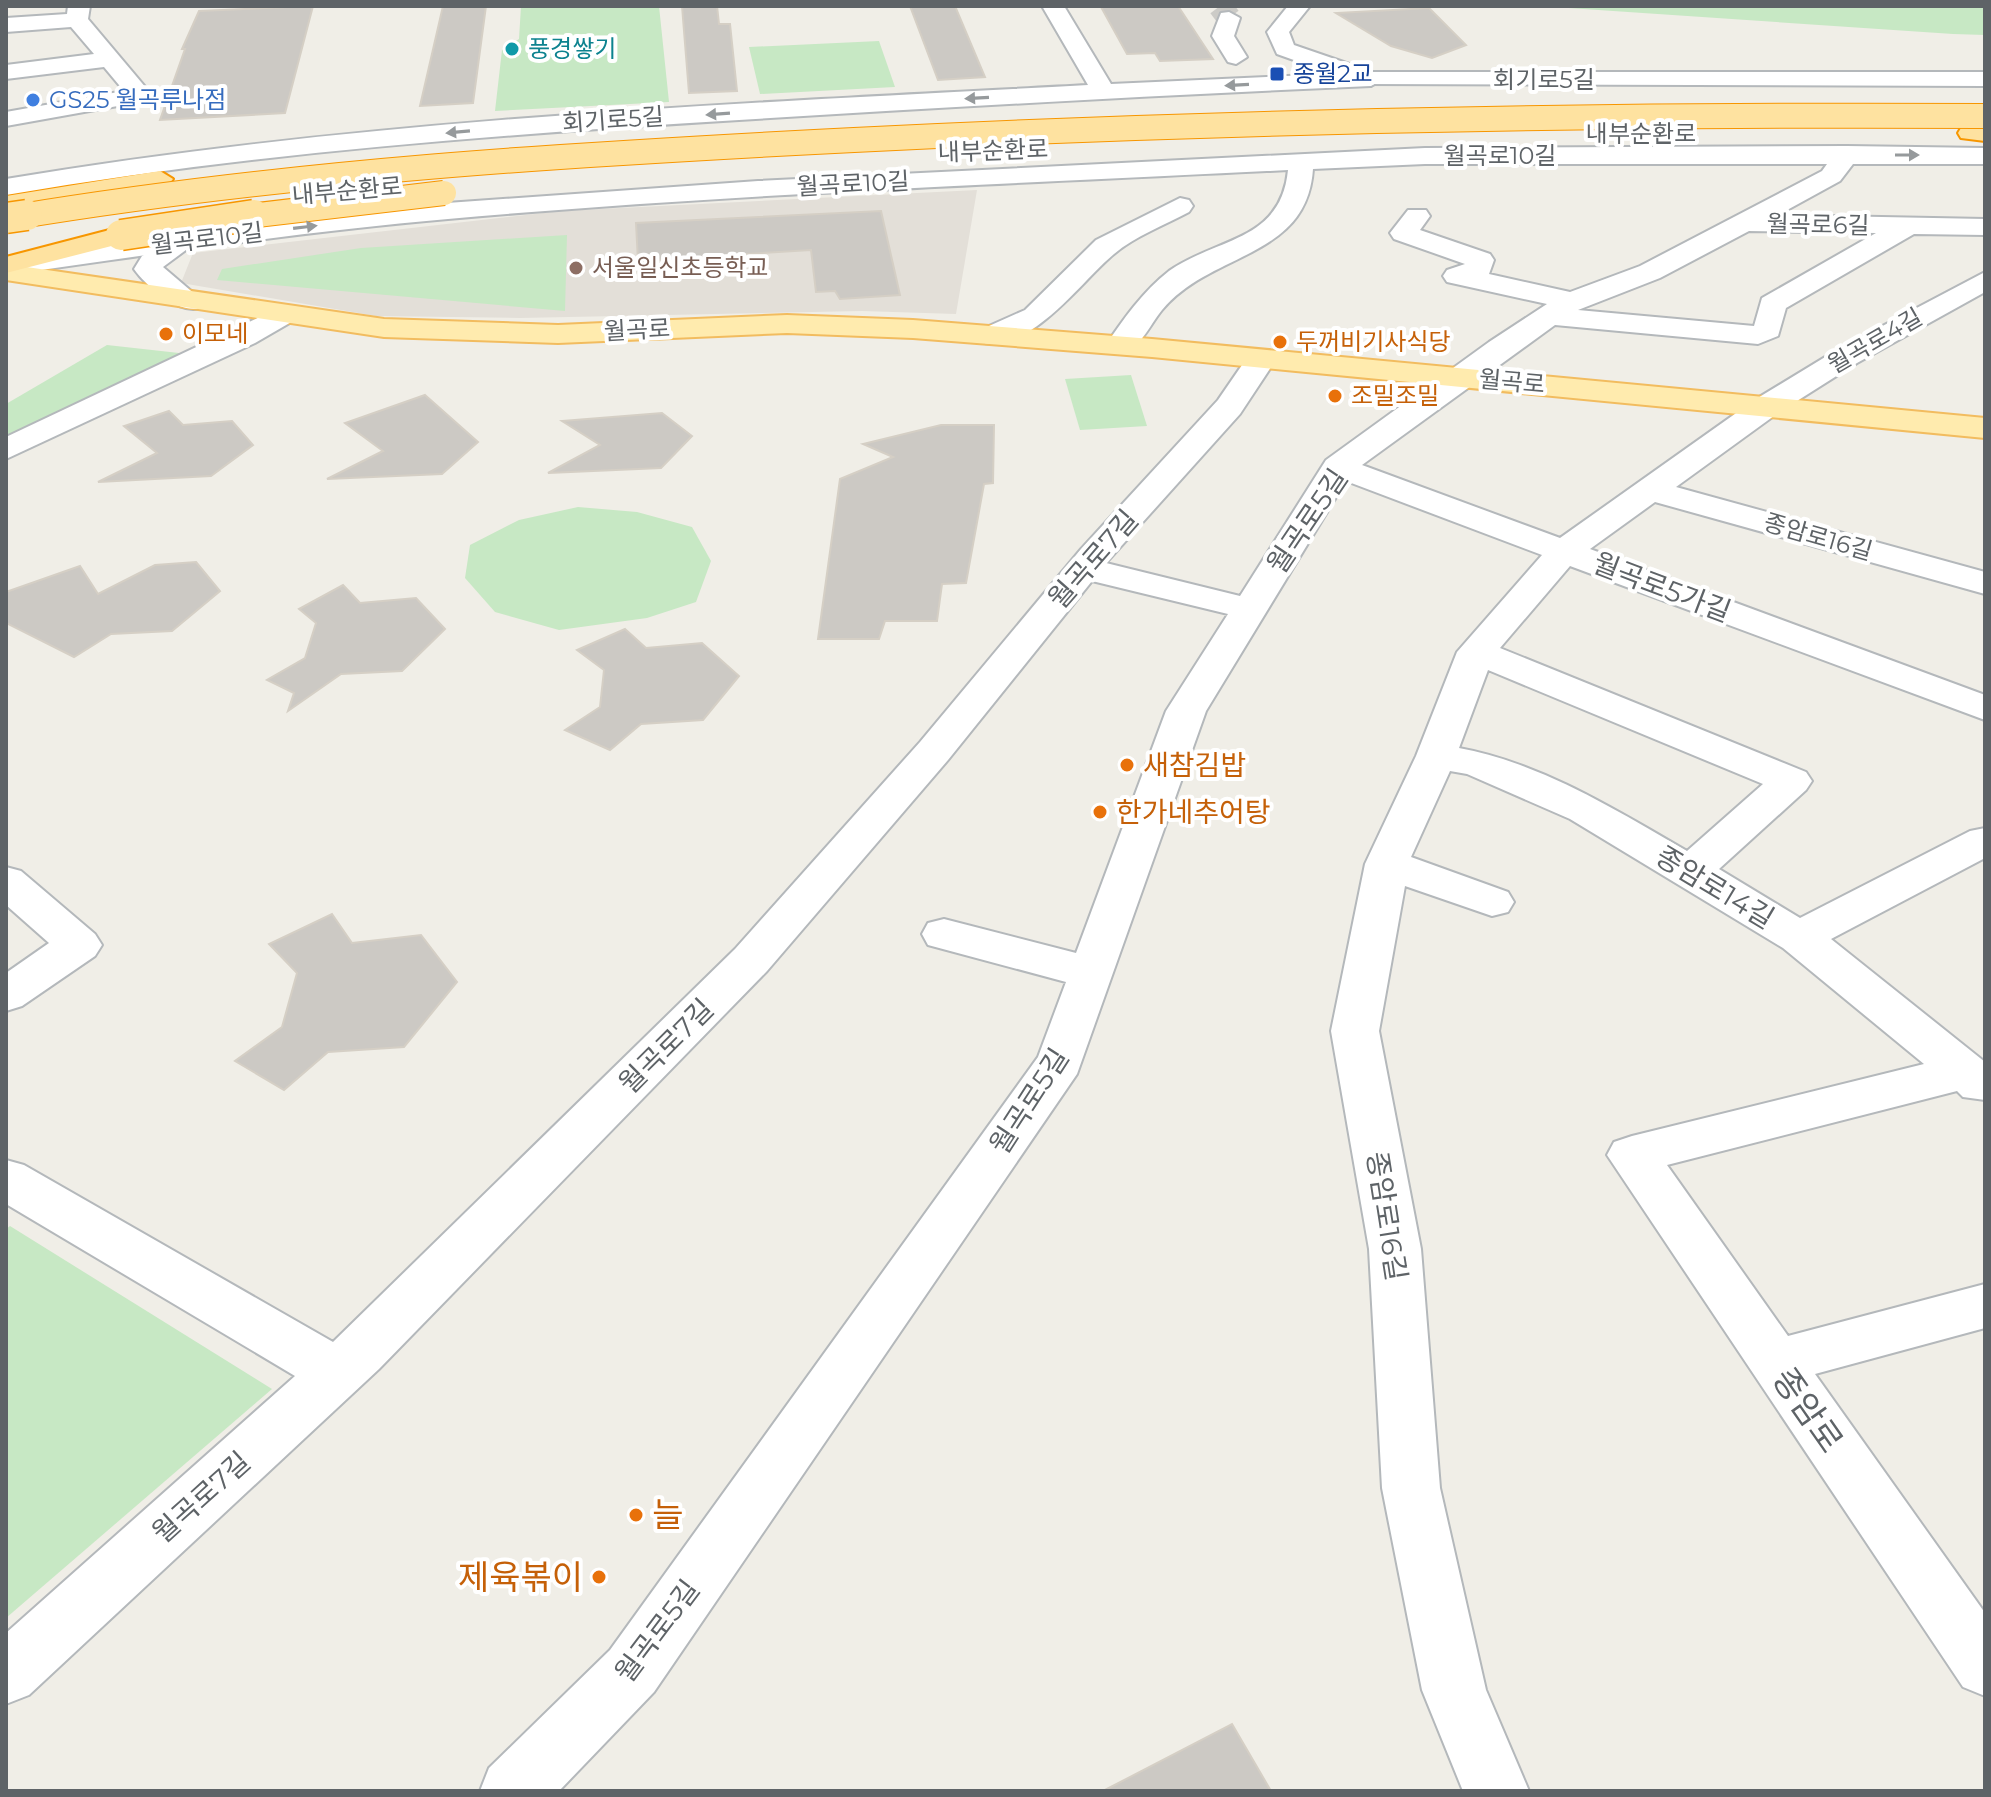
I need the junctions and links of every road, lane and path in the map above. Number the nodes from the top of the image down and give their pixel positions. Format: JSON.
{"nodes":[{"id":1,"x":1053,"y":6,"type":"edge"},
{"id":2,"x":1299,"y":6,"type":"edge"},
{"id":3,"x":78,"y":13,"type":"edge"},
{"id":4,"x":1229,"y":18,"type":"tunnel mouth"},
{"id":5,"x":6,"y":25,"type":"edge"},
{"id":6,"x":96,"y":38,"type":"junction"},
{"id":7,"x":6,"y":50,"type":"edge"},
{"id":8,"x":1236,"y":57,"type":"dead end"},
{"id":9,"x":112,"y":59,"type":"junction"},
{"id":10,"x":6,"y":72,"type":"edge"},
{"id":11,"x":1371,"y":79,"type":"junction"},
{"id":12,"x":1985,"y":79,"type":"edge"},
{"id":13,"x":1104,"y":92,"type":"junction"},
{"id":14,"x":140,"y":95,"type":"junction"},
{"id":15,"x":1985,"y":108,"type":"edge"},
{"id":16,"x":6,"y":119,"type":"edge"},
{"id":17,"x":134,"y":122,"type":"dead end"},
{"id":18,"x":1980,"y":128,"type":"edge"},
{"id":19,"x":1847,"y":154,"type":"junction"},
{"id":20,"x":1425,"y":156,"type":"junction"},
{"id":21,"x":1985,"y":156,"type":"edge"},
{"id":22,"x":1301,"y":163,"type":"junction"},
{"id":23,"x":160,"y":179,"type":"junction"},
{"id":24,"x":6,"y":187,"type":"edge"},
{"id":25,"x":6,"y":195,"type":"edge"},
{"id":26,"x":6,"y":204,"type":"edge"},
{"id":27,"x":1180,"y":206,"type":"dead end"},
{"id":28,"x":1417,"y":216,"type":"dead end"},
{"id":29,"x":6,"y":218,"type":"edge"},
{"id":30,"x":1744,"y":223,"type":"junction"},
{"id":31,"x":1907,"y":227,"type":"junction"},
{"id":32,"x":1985,"y":227,"type":"edge"},
{"id":33,"x":6,"y":237,"type":"edge"},
{"id":34,"x":184,"y":241,"type":"junction"},
{"id":35,"x":6,"y":268,"type":"edge"},
{"id":36,"x":1985,"y":280,"type":"edge"},
{"id":37,"x":1600,"y":291,"type":"junction"},
{"id":38,"x":1662,"y":297,"type":"dead end"},
{"id":39,"x":190,"y":302,"type":"junction"},
{"id":40,"x":1724,"y":304,"type":"dead end"},
{"id":41,"x":1561,"y":308,"type":"junction"},
{"id":42,"x":1771,"y":309,"type":"junction"},
{"id":43,"x":283,"y":315,"type":"junction"},
{"id":44,"x":991,"y":336,"type":"junction"},
{"id":45,"x":1120,"y":346,"type":"junction"},
{"id":46,"x":1262,"y":358,"type":"junction"},
{"id":47,"x":1464,"y":377,"type":"junction"},
{"id":48,"x":1767,"y":406,"type":"junction"},
{"id":49,"x":1985,"y":428,"type":"edge"},
{"id":50,"x":6,"y":449,"type":"edge"},
{"id":51,"x":1338,"y":467,"type":"junction"},
{"id":52,"x":1650,"y":490,"type":"junction"},
{"id":53,"x":1565,"y":550,"type":"junction"},
{"id":54,"x":1083,"y":568,"type":"junction"},
{"id":55,"x":1985,"y":583,"type":"edge"},
{"id":56,"x":1250,"y":609,"type":"junction"},
{"id":57,"x":1476,"y":652,"type":"junction"},
{"id":58,"x":1985,"y":708,"type":"edge"},
{"id":59,"x":1436,"y":756,"type":"junction"},
{"id":60,"x":1985,"y":841,"type":"edge"},
{"id":61,"x":1387,"y":864,"type":"junction"},
{"id":62,"x":1691,"y":871,"type":"junction"},
{"id":63,"x":6,"y":881,"type":"edge"},
{"id":64,"x":1492,"y":902,"type":"dead end"},
{"id":65,"x":944,"y":934,"type":"dead end"},
{"id":66,"x":1799,"y":937,"type":"junction"},
{"id":67,"x":1092,"y":973,"type":"junction"},
{"id":68,"x":6,"y":995,"type":"edge"},
{"id":69,"x":1975,"y":1080,"type":"edge"},
{"id":70,"x":1632,"y":1155,"type":"joint"},
{"id":71,"x":6,"y":1179,"type":"edge"},
{"id":72,"x":1985,"y":1306,"type":"edge"},
{"id":73,"x":1775,"y":1362,"type":"junction"},
{"id":74,"x":338,"y":1373,"type":"junction"},
{"id":75,"x":1977,"y":1640,"type":"edge"},
{"id":76,"x":6,"y":1674,"type":"edge"},
{"id":77,"x":513,"y":1791,"type":"edge"},
{"id":78,"x":1496,"y":1791,"type":"edge"}],
"edges":[{"from":1,"to":13,"type":"street"},
{"from":2,"to":11,"type":"street"},
{"from":3,"to":5,"type":"street"},
{"from":3,"to":6,"type":"street"},
{"from":4,"to":8,"type":"street"},
{"from":6,"to":7,"type":"street"},
{"from":6,"to":9,"type":"street"},
{"from":9,"to":10,"type":"street"},
{"from":9,"to":14,"type":"street"},
{"from":11,"to":12,"type":"street","name":"회기로5길"},
{"from":11,"to":13,"type":"street","name":"회기로5길","one_way":true},
{"from":11,"to":20,"type":"street"},
{"from":13,"to":24,"type":"street","name":"회기로5길","one_way":true},
{"from":14,"to":16,"type":"street"},
{"from":14,"to":17,"type":"street"},
{"from":15,"to":23,"type":"highway"},
{"from":18,"to":29,"type":"highway","name":"내부순환로","bridge":true},
{"from":18,"to":33,"type":"highway","name":"내부순환로"},
{"from":18,"to":35,"type":"highway","bridge":true},
{"from":19,"to":20,"type":"street","name":"월곡로10길"},
{"from":19,"to":21,"type":"street","name":"월곡로10길","one_way":true},
{"from":19,"to":30,"type":"street"},
{"from":20,"to":22,"type":"street","name":"월곡로10길"},
{"from":34,"to":22,"type":"street","name":"월곡로10길","one_way":true},
{"from":22,"to":45,"type":"street"},
{"from":23,"to":25,"type":"highway"},
{"from":23,"to":26,"type":"highway"},
{"from":27,"to":44,"type":"street","name":"월곡로"},
{"from":28,"to":41,"type":"street","name":"월곡로6길"},
{"from":30,"to":31,"type":"street","name":"월곡로6길"},
{"from":30,"to":37,"type":"street","name":"월곡로6길"},
{"from":31,"to":32,"type":"street","name":"월곡로6길"},
{"from":31,"to":42,"type":"street","name":"월곡로6길"},
{"from":34,"to":35,"type":"street","name":"월곡로10길"},
{"from":34,"to":39,"type":"street"},
{"from":35,"to":39,"type":"main road","name":"월곡로"},
{"from":36,"to":48,"type":"street","name":"월곡로4길"},
{"from":37,"to":38,"type":"street","name":"월곡로6길"},
{"from":37,"to":41,"type":"street","name":"월곡로6길"},
{"from":39,"to":43,"type":"main road","name":"월곡로"},
{"from":40,"to":42,"type":"street"},
{"from":41,"to":42,"type":"street","name":"월곡로6길"},
{"from":41,"to":47,"type":"street","name":"월곡로6길"},
{"from":43,"to":44,"type":"main road","name":"월곡로"},
{"from":43,"to":50,"type":"street"},
{"from":44,"to":45,"type":"main road","name":"월곡로"},
{"from":45,"to":46,"type":"main road","name":"월곡로"},
{"from":46,"to":47,"type":"main road","name":"월곡로"},
{"from":46,"to":54,"type":"street","name":"월곡로7길"},
{"from":47,"to":48,"type":"main road","name":"월곡로"},
{"from":47,"to":51,"type":"street","name":"월곡로5길"},
{"from":48,"to":49,"type":"main road","name":"월곡로"},
{"from":48,"to":52,"type":"street","name":"종암로16길"},
{"from":51,"to":53,"type":"street","name":"월곡로5가길"},
{"from":51,"to":56,"type":"street","name":"월곡로5길"},
{"from":52,"to":53,"type":"street","name":"종암로16길"},
{"from":52,"to":55,"type":"street","name":"종암로16길"},
{"from":53,"to":57,"type":"street","name":"종암로16길"},
{"from":53,"to":58,"type":"street","name":"월곡로5가길"},
{"from":54,"to":56,"type":"street"},
{"from":54,"to":74,"type":"street","name":"월곡로7길"},
{"from":56,"to":67,"type":"street","name":"월곡로5길"},
{"from":57,"to":59,"type":"street","name":"종암로16길"},
{"from":57,"to":62,"type":"street"},
{"from":59,"to":61,"type":"street","name":"종암로16길"},
{"from":59,"to":62,"type":"street","name":"종암로14길"},
{"from":60,"to":66,"type":"street"},
{"from":61,"to":64,"type":"street"},
{"from":61,"to":78,"type":"street","name":"종암로16길"},
{"from":62,"to":66,"type":"street","name":"종암로14길"},
{"from":63,"to":68,"type":"street"},
{"from":65,"to":67,"type":"street"},
{"from":66,"to":69,"type":"street","name":"종암로14길"},
{"from":67,"to":77,"type":"street","name":"월곡로5길"},
{"from":69,"to":70,"type":"street","name":"종암로14길"},
{"from":70,"to":73,"type":"street","name":"종암로"},
{"from":71,"to":74,"type":"street"},
{"from":72,"to":73,"type":"street"},
{"from":73,"to":75,"type":"street","name":"종암로"},
{"from":74,"to":76,"type":"street","name":"월곡로7길"}]}
